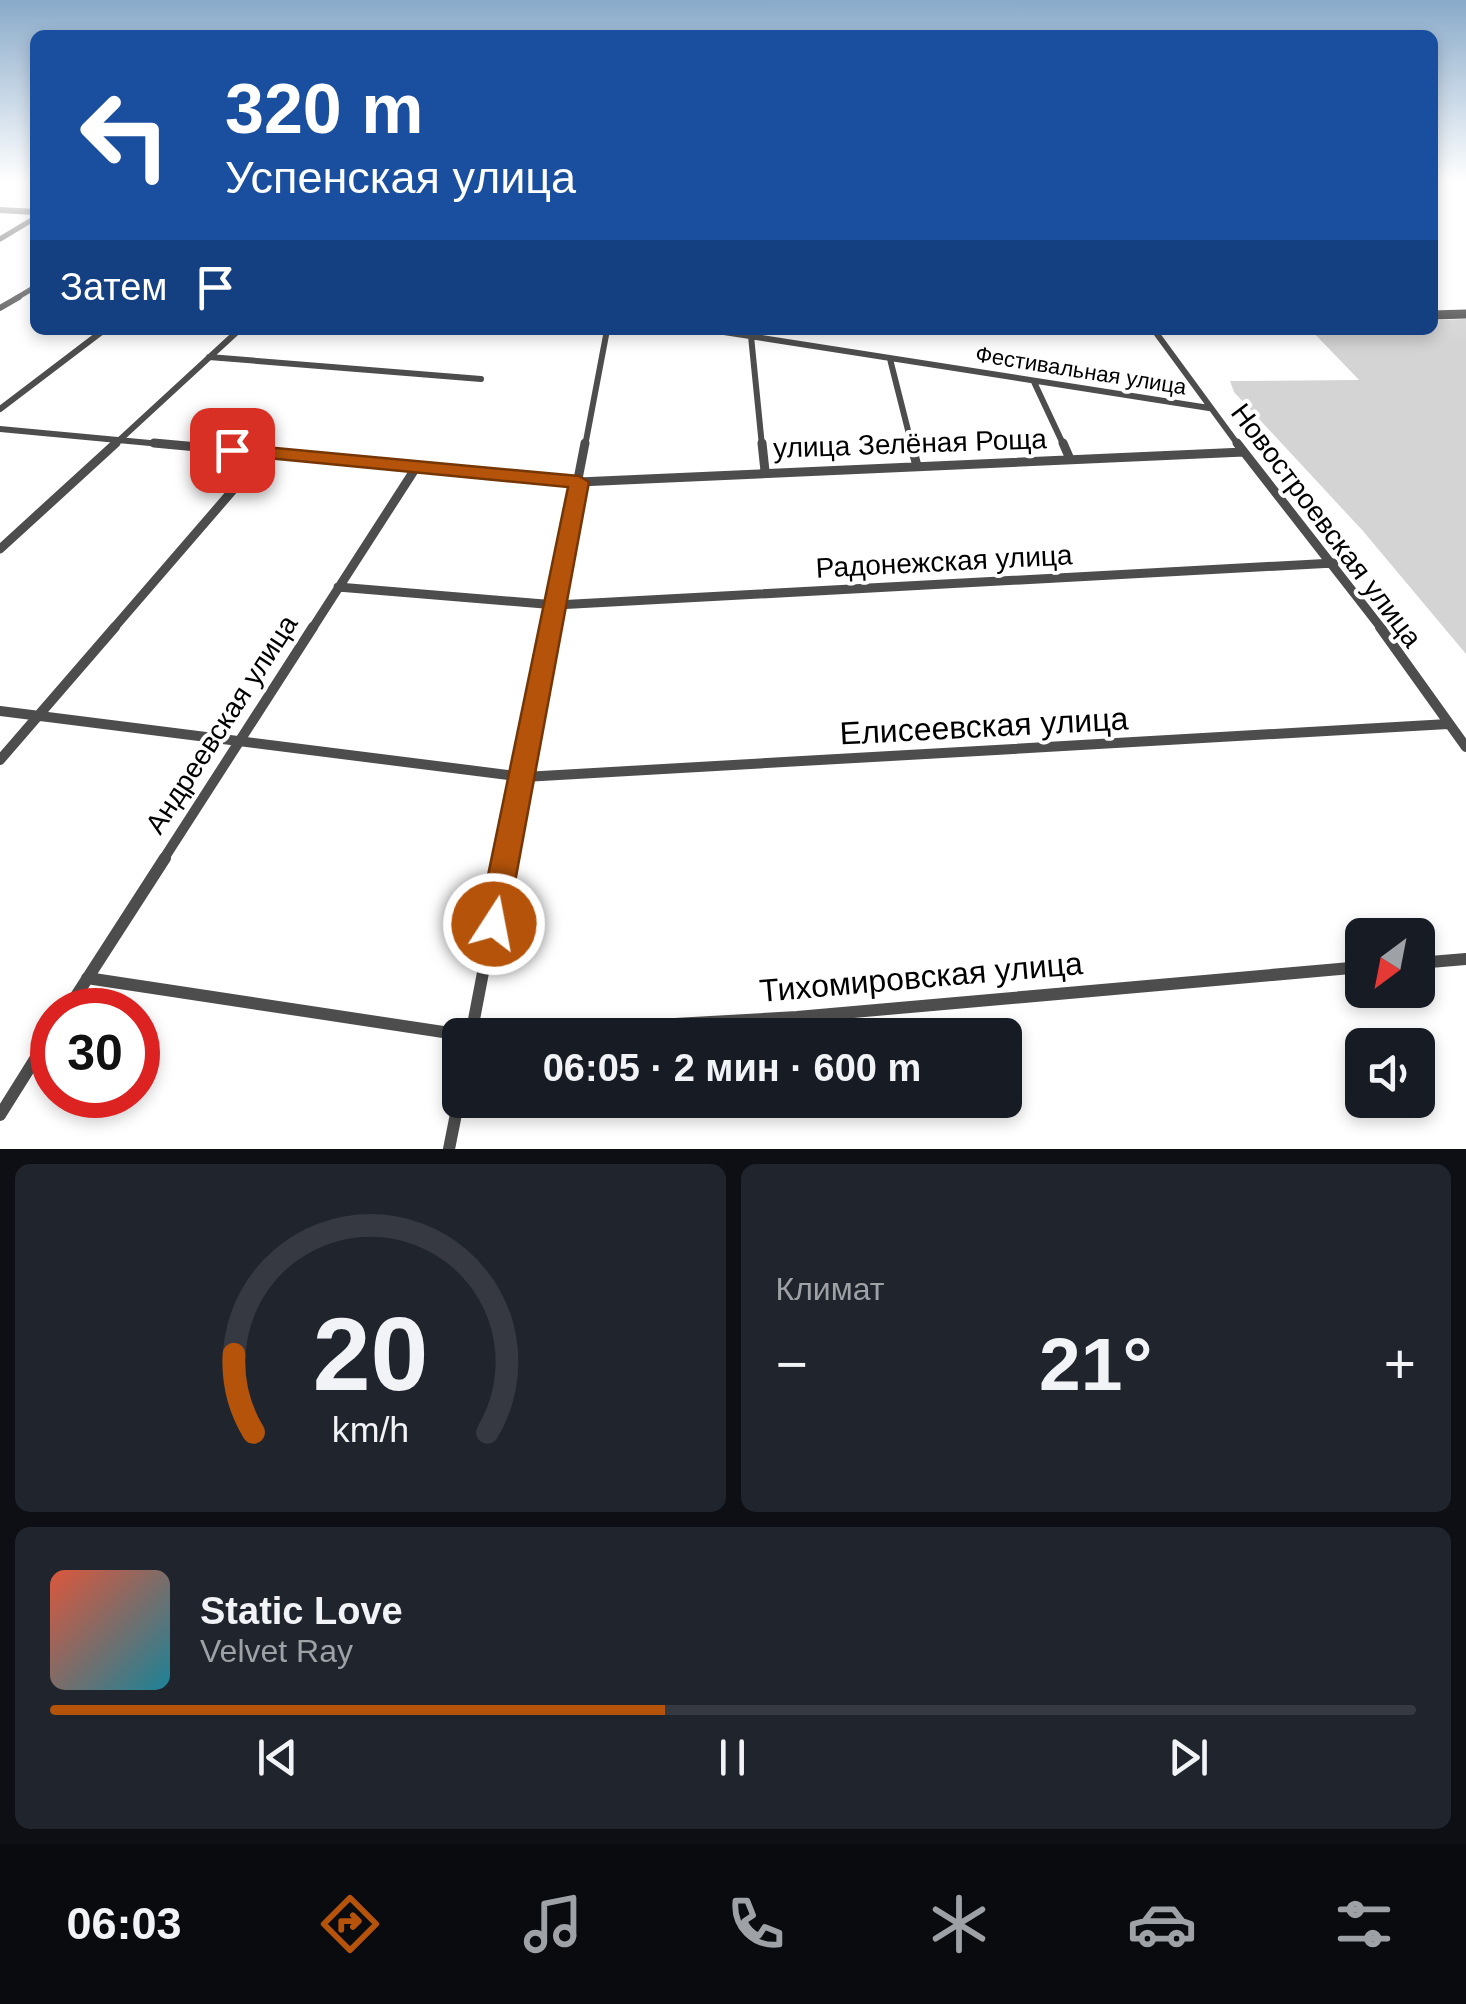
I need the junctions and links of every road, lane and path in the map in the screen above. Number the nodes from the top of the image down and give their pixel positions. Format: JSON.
{"nodes":[{"id":1,"x":30,"y":290,"type":"edge"},
{"id":2,"x":0,"y":308,"type":"edge"},
{"id":3,"x":1466,"y":314,"type":"edge"},
{"id":4,"x":1438,"y":315,"type":"edge"},
{"id":5,"x":97,"y":335,"type":"edge"},
{"id":6,"x":233,"y":335,"type":"edge"},
{"id":7,"x":606,"y":335,"type":"edge"},
{"id":8,"x":744,"y":335,"type":"edge"},
{"id":9,"x":1158,"y":335,"type":"edge"},
{"id":10,"x":751,"y":336,"type":"junction"},
{"id":11,"x":209,"y":357,"type":"junction"},
{"id":12,"x":890,"y":359,"type":"junction"},
{"id":13,"x":482,"y":378,"type":"dead end"},
{"id":14,"x":1034,"y":382,"type":"junction"},
{"id":15,"x":1209,"y":408,"type":"junction"},
{"id":16,"x":0,"y":409,"type":"edge"},
{"id":17,"x":0,"y":429,"type":"edge"},
{"id":18,"x":118,"y":440,"type":"junction"},
{"id":19,"x":1244,"y":452,"type":"junction"},
{"id":20,"x":265,"y":453,"type":"junction"},
{"id":21,"x":1070,"y":459,"type":"junction"},
{"id":22,"x":417,"y":466,"type":"junction"},
{"id":23,"x":918,"y":466,"type":"junction"},
{"id":24,"x":766,"y":471,"type":"junction"},
{"id":25,"x":579,"y":482,"type":"junction"},
{"id":26,"x":0,"y":549,"type":"edge"},
{"id":27,"x":1334,"y":563,"type":"junction"},
{"id":28,"x":338,"y":587,"type":"junction"},
{"id":29,"x":556,"y":605,"type":"junction"},
{"id":30,"x":0,"y":711,"type":"edge"},
{"id":31,"x":38,"y":716,"type":"junction"},
{"id":32,"x":1448,"y":724,"type":"junction"},
{"id":33,"x":240,"y":741,"type":"junction"},
{"id":34,"x":1466,"y":747,"type":"edge"},
{"id":35,"x":0,"y":760,"type":"edge"},
{"id":36,"x":524,"y":777,"type":"junction"},
{"id":37,"x":1466,"y":959,"type":"edge"},
{"id":38,"x":1435,"y":962,"type":"edge"},
{"id":39,"x":1345,"y":969,"type":"edge"},
{"id":40,"x":88,"y":978,"type":"junction"},
{"id":41,"x":81,"y":988,"type":"edge"},
{"id":42,"x":475,"y":1018,"type":"edge"},
{"id":43,"x":780,"y":1018,"type":"edge"},
{"id":44,"x":442,"y":1032,"type":"edge"},
{"id":45,"x":30,"y":1067,"type":"edge"},
{"id":46,"x":0,"y":1114,"type":"edge"},
{"id":47,"x":456,"y":1118,"type":"edge"},
{"id":48,"x":450,"y":1149,"type":"edge"}],
"edges":[{"from":1,"to":2,"type":"street"},
{"from":3,"to":4,"type":"street"},
{"from":5,"to":16,"type":"street"},
{"from":6,"to":11,"type":"street"},
{"from":7,"to":25,"type":"street"},
{"from":8,"to":10,"type":"street","name":"Фестивальная улица"},
{"from":9,"to":15,"type":"street","name":"Новостроевская улица"},
{"from":10,"to":12,"type":"street","name":"Фестивальная улица"},
{"from":10,"to":24,"type":"street"},
{"from":11,"to":13,"type":"street"},
{"from":11,"to":18,"type":"street"},
{"from":12,"to":14,"type":"street","name":"Фестивальная улица"},
{"from":12,"to":23,"type":"street"},
{"from":14,"to":15,"type":"street","name":"Фестивальная улица"},
{"from":14,"to":21,"type":"street"},
{"from":15,"to":19,"type":"street","name":"Новостроевская улица"},
{"from":17,"to":18,"type":"street","name":"улица Зелёная Роща"},
{"from":18,"to":20,"type":"street","name":"улица Зелёная Роща"},
{"from":18,"to":26,"type":"street"},
{"from":19,"to":21,"type":"street","name":"улица Зелёная Роща"},
{"from":19,"to":27,"type":"street","name":"Новостроевская улица"},
{"from":20,"to":22,"type":"street","name":"улица Зелёная Роща"},
{"from":20,"to":31,"type":"street"},
{"from":21,"to":23,"type":"street","name":"улица Зелёная Роща"},
{"from":22,"to":25,"type":"street","name":"улица Зелёная Роща"},
{"from":22,"to":28,"type":"street","name":"Андреевская улица"},
{"from":23,"to":24,"type":"street","name":"улица Зелёная Роща"},
{"from":24,"to":25,"type":"street","name":"улица Зелёная Роща"},
{"from":25,"to":29,"type":"street"},
{"from":27,"to":29,"type":"street","name":"Радонежская улица"},
{"from":27,"to":32,"type":"street","name":"Новостроевская улица"},
{"from":28,"to":29,"type":"street","name":"Радонежская улица"},
{"from":28,"to":33,"type":"street","name":"Андреевская улица"},
{"from":29,"to":36,"type":"street"},
{"from":30,"to":31,"type":"street","name":"Елисеевская улица"},
{"from":31,"to":33,"type":"street","name":"Елисеевская улица"},
{"from":31,"to":35,"type":"street"},
{"from":32,"to":34,"type":"street","name":"Новостроевская улица"},
{"from":32,"to":36,"type":"street","name":"Елисеевская улица"},
{"from":33,"to":36,"type":"street","name":"Елисеевская улица"},
{"from":33,"to":40,"type":"street","name":"Андреевская улица"},
{"from":36,"to":42,"type":"street"},
{"from":37,"to":38,"type":"street"},
{"from":39,"to":43,"type":"street","name":"Тихомировская улица"},
{"from":40,"to":41,"type":"street","name":"Андреевская улица"},
{"from":40,"to":44,"type":"street"},
{"from":45,"to":46,"type":"street"},
{"from":47,"to":48,"type":"street"}]}
